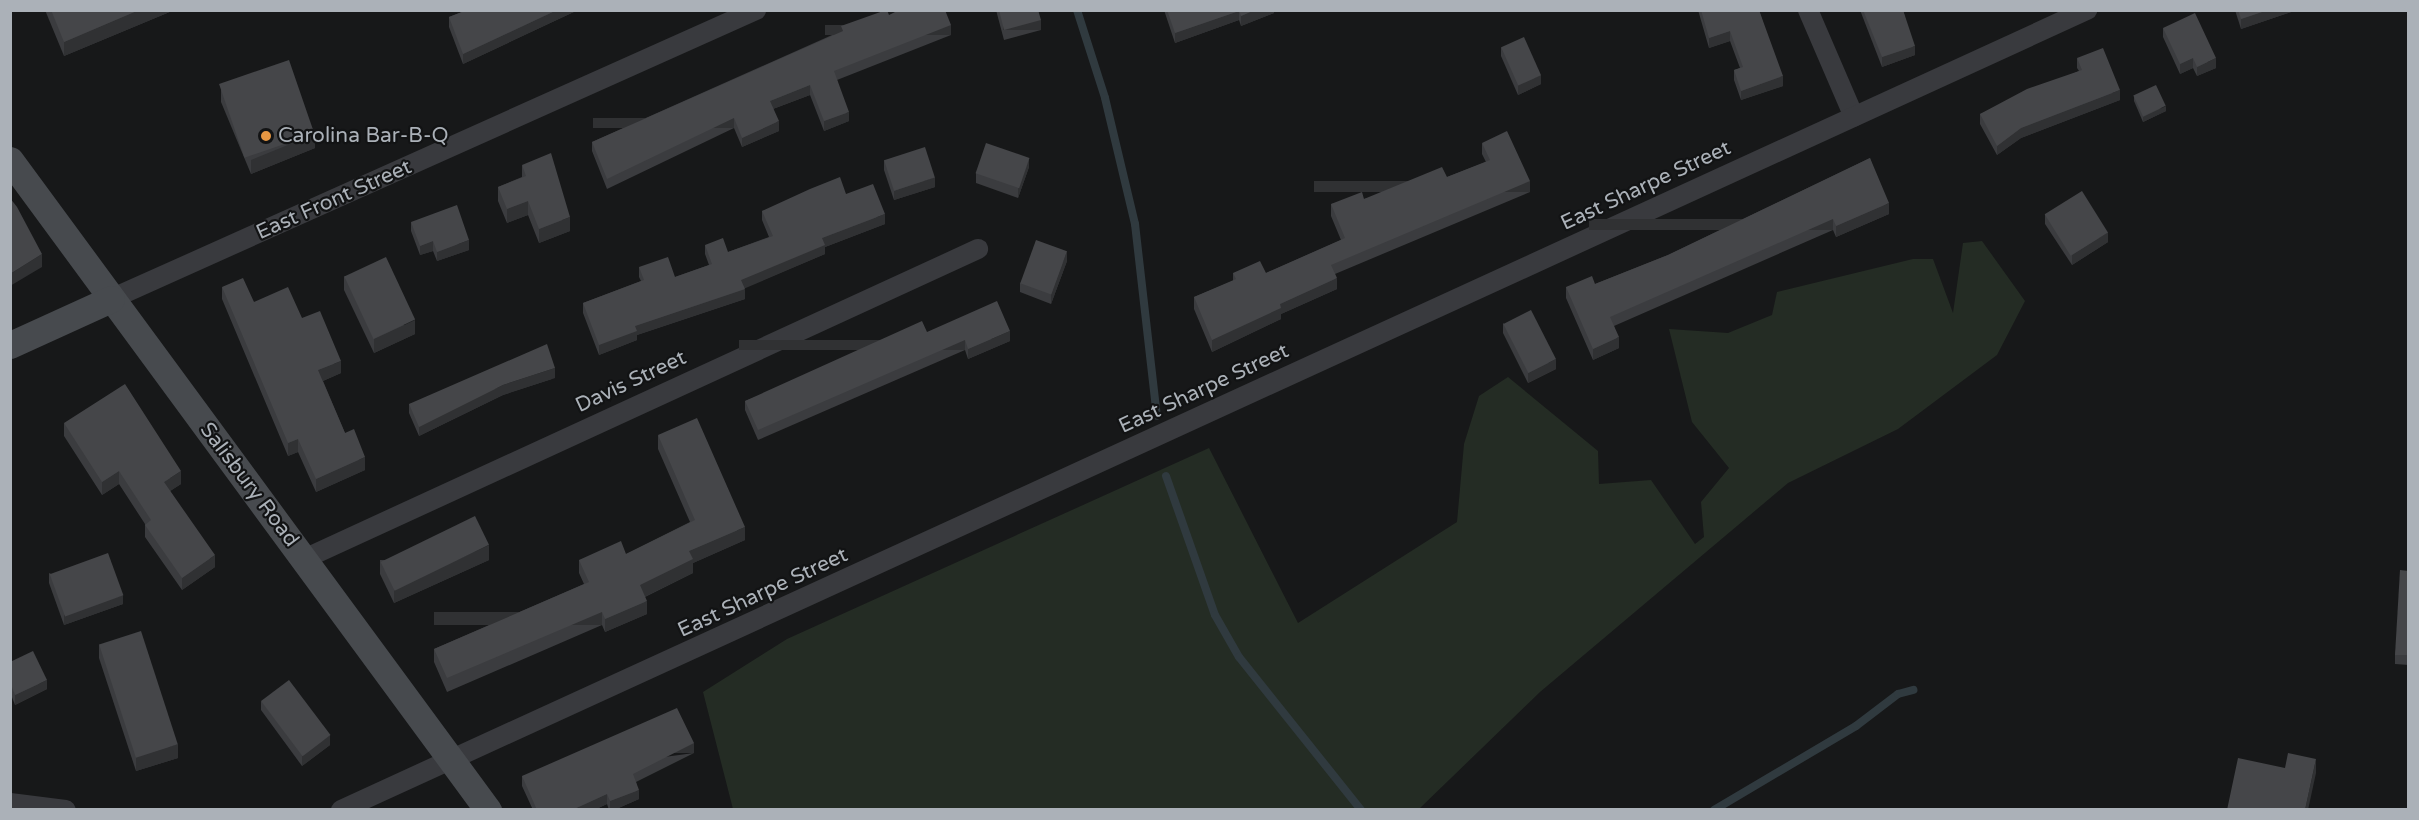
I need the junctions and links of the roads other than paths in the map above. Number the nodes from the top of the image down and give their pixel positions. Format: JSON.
{"nodes":[{"id":1,"x":756,"y":10,"type":"edge"},
{"id":2,"x":1808,"y":10,"type":"edge"},
{"id":3,"x":2087,"y":10,"type":"edge"},
{"id":4,"x":1854,"y":117,"type":"junction"},
{"id":5,"x":10,"y":160,"type":"edge"},
{"id":6,"x":978,"y":249,"type":"dead end"},
{"id":7,"x":111,"y":299,"type":"junction"},
{"id":8,"x":10,"y":345,"type":"edge"},
{"id":9,"x":304,"y":559,"type":"junction"},
{"id":10,"x":452,"y":762,"type":"junction"},
{"id":11,"x":10,"y":803,"type":"edge"},
{"id":12,"x":66,"y":810,"type":"edge"},
{"id":13,"x":341,"y":810,"type":"edge"},
{"id":14,"x":488,"y":810,"type":"edge"}],
"edges":[{"from":1,"to":7,"type":"street","name":"East Front Street"},
{"from":2,"to":4,"type":"street"},
{"from":3,"to":4,"type":"street","name":"East Sharpe Street"},
{"from":4,"to":10,"type":"street","name":"East Sharpe Street"},
{"from":5,"to":7,"type":"street","name":"Salisbury Road"},
{"from":6,"to":9,"type":"street","name":"Davis Street"},
{"from":7,"to":8,"type":"street","name":"East Front Street"},
{"from":7,"to":9,"type":"street","name":"Salisbury Road"},
{"from":9,"to":10,"type":"street","name":"Salisbury Road"},
{"from":10,"to":13,"type":"street","name":"East Sharpe Street"},
{"from":10,"to":14,"type":"street","name":"Salisbury Road"},
{"from":11,"to":12,"type":"street"}]}
